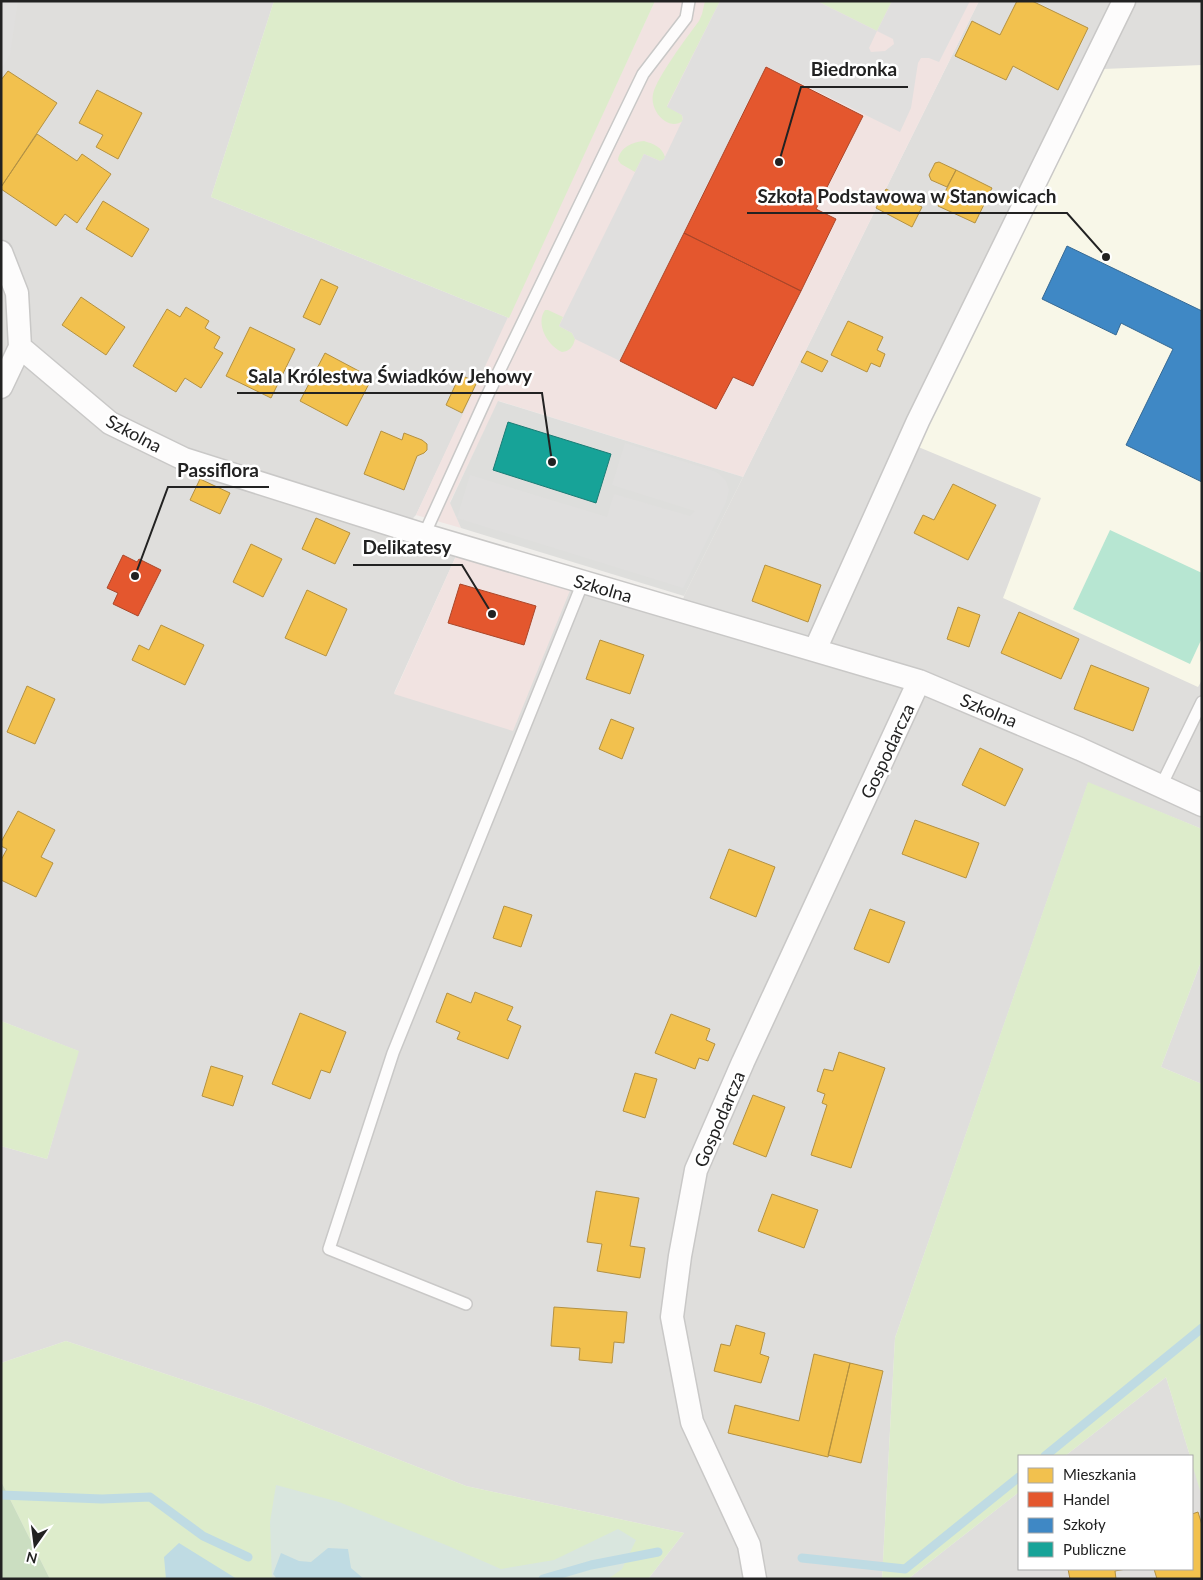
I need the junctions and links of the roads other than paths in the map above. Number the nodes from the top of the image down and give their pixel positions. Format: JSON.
{"nodes":[{"id":1,"x":689,"y":1,"type":"edge"},
{"id":2,"x":1124,"y":1,"type":"edge"},
{"id":3,"x":1,"y":252,"type":"edge"},
{"id":4,"x":20,"y":347,"type":"junction"},
{"id":5,"x":1,"y":387,"type":"edge"},
{"id":6,"x":424,"y":535,"type":"junction"},
{"id":7,"x":582,"y":582,"type":"junction"},
{"id":8,"x":815,"y":650,"type":"junction"},
{"id":9,"x":919,"y":681,"type":"junction"},
{"id":10,"x":1202,"y":702,"type":"edge"},
{"id":11,"x":1161,"y":786,"type":"junction"},
{"id":12,"x":1202,"y":805,"type":"edge"},
{"id":13,"x":466,"y":1304,"type":"dead end"},
{"id":14,"x":755,"y":1579,"type":"edge"}],
"edges":[{"from":1,"to":6,"type":"lane"},
{"from":2,"to":8,"type":"street"},
{"from":3,"to":4,"type":"street"},
{"from":4,"to":5,"type":"street"},
{"from":4,"to":6,"type":"street","name":"Szkolna"},
{"from":6,"to":7,"type":"street","name":"Szkolna"},
{"from":7,"to":8,"type":"street","name":"Szkolna"},
{"from":7,"to":13,"type":"lane"},
{"from":8,"to":9,"type":"street","name":"Szkolna"},
{"from":9,"to":11,"type":"street","name":"Szkolna"},
{"from":9,"to":14,"type":"street","name":"Gospodarcza"},
{"from":10,"to":11,"type":"lane"},
{"from":11,"to":12,"type":"street","name":"Szkolna"}]}
